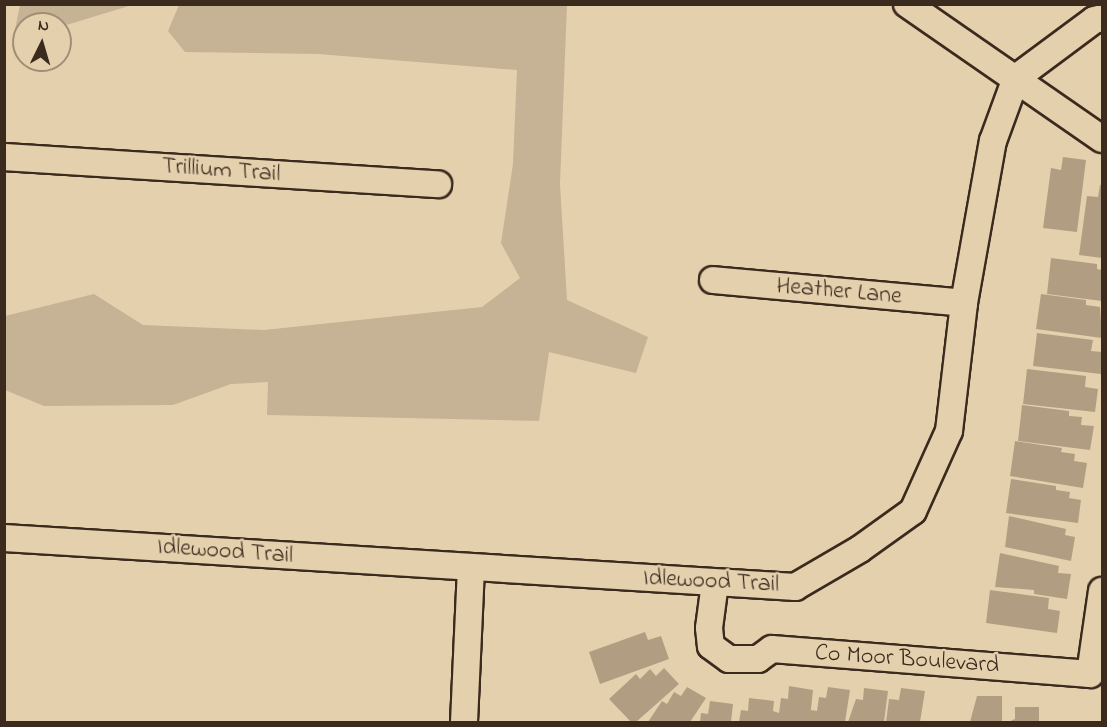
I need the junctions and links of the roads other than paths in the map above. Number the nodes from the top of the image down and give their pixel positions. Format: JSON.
{"nodes":[{"id":1,"x":907,"y":4,"type":"edge"},
{"id":2,"x":1102,"y":18,"type":"edge"},
{"id":3,"x":1016,"y":78,"type":"junction"},
{"id":4,"x":1102,"y":139,"type":"edge"},
{"id":5,"x":4,"y":157,"type":"edge"},
{"id":6,"x":438,"y":184,"type":"dead end"},
{"id":7,"x":713,"y":280,"type":"dead end"},
{"id":8,"x":964,"y":303,"type":"junction"},
{"id":9,"x":4,"y":538,"type":"edge"},
{"id":10,"x":471,"y":568,"type":"junction"},
{"id":11,"x":715,"y":583,"type":"junction"},
{"id":12,"x":1102,"y":591,"type":"edge"},
{"id":13,"x":464,"y":723,"type":"edge"}],
"edges":[{"from":1,"to":3,"type":"street"},
{"from":2,"to":3,"type":"street"},
{"from":3,"to":4,"type":"street"},
{"from":3,"to":8,"type":"street","name":"Idlewood Trail"},
{"from":5,"to":6,"type":"street","name":"Trillium Trail"},
{"from":7,"to":8,"type":"street","name":"Heather Lane"},
{"from":8,"to":11,"type":"street","name":"Idlewood Trail"},
{"from":9,"to":10,"type":"street","name":"Idlewood Trail"},
{"from":10,"to":11,"type":"street","name":"Idlewood Trail"},
{"from":10,"to":13,"type":"street"},
{"from":11,"to":12,"type":"street","name":"Co Moor Boulevard"}]}
